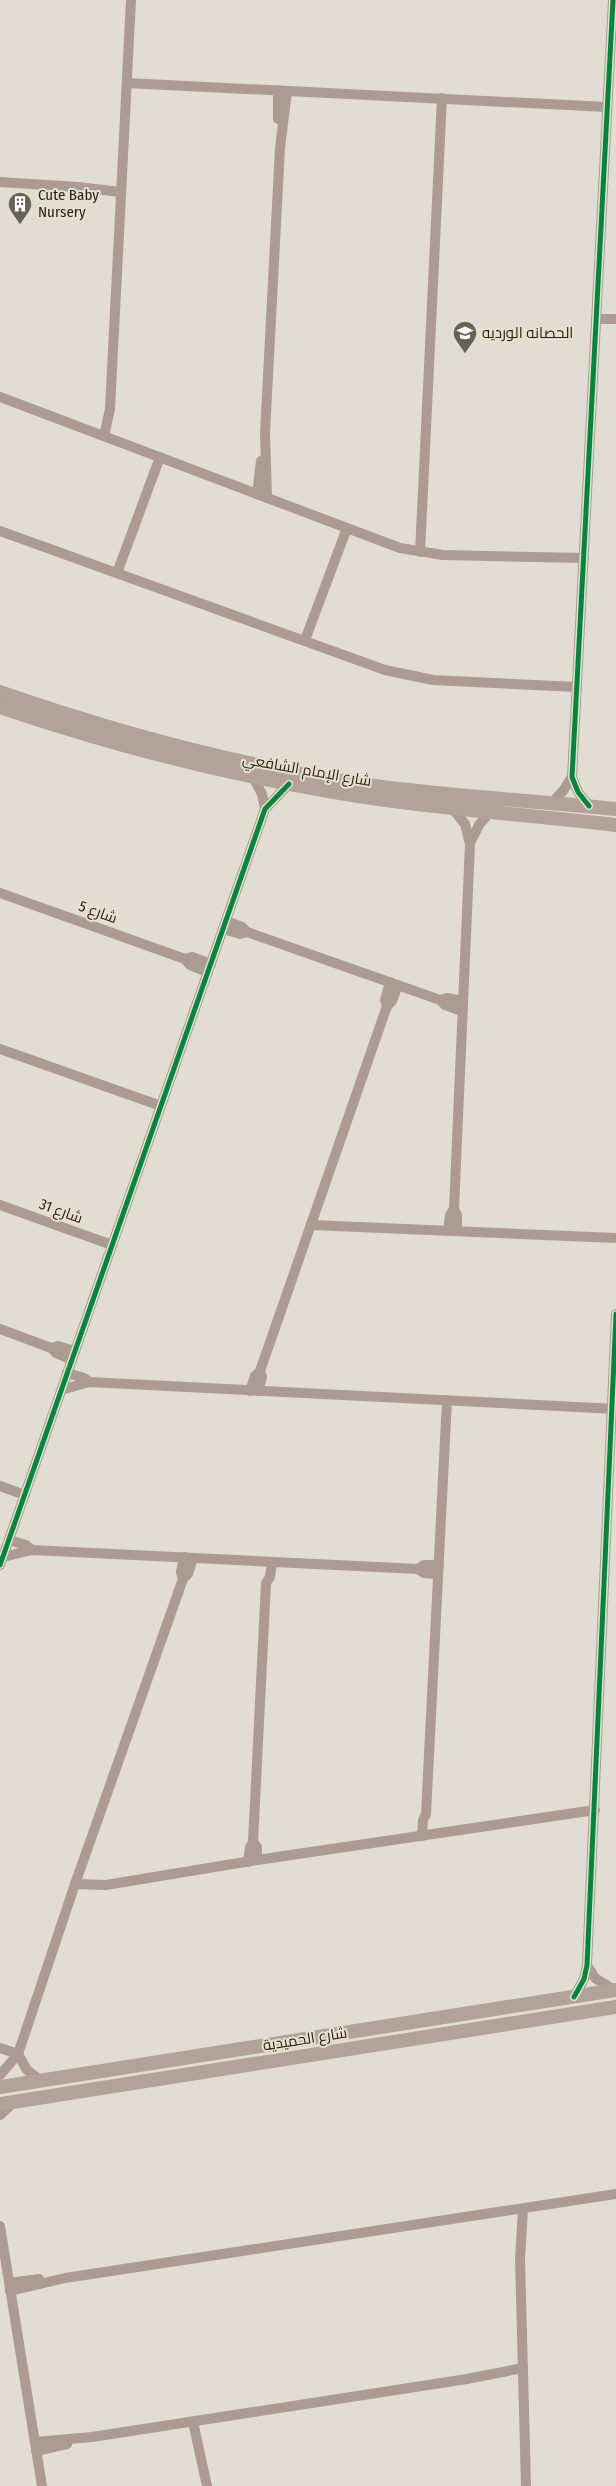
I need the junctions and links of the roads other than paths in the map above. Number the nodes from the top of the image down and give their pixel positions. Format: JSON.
{"nodes":[{"id":1,"x":131,"y":0,"type":"edge"},
{"id":2,"x":613,"y":0,"type":"edge"},
{"id":3,"x":127,"y":82,"type":"junction"},
{"id":4,"x":282,"y":90,"type":"junction"},
{"id":5,"x":442,"y":98,"type":"junction"},
{"id":6,"x":607,"y":107,"type":"junction"},
{"id":7,"x":0,"y":182,"type":"edge"},
{"id":8,"x":121,"y":189,"type":"junction"},
{"id":9,"x":596,"y":319,"type":"junction"},
{"id":10,"x":616,"y":320,"type":"edge"},
{"id":11,"x":0,"y":397,"type":"edge"},
{"id":12,"x":104,"y":436,"type":"junction"},
{"id":13,"x":160,"y":457,"type":"junction"},
{"id":14,"x":262,"y":496,"type":"junction"},
{"id":15,"x":347,"y":528,"type":"junction"},
{"id":16,"x":0,"y":531,"type":"edge"},
{"id":17,"x":420,"y":552,"type":"junction"},
{"id":18,"x":584,"y":558,"type":"junction"},
{"id":19,"x":117,"y":573,"type":"junction"},
{"id":20,"x":305,"y":640,"type":"junction"},
{"id":21,"x":577,"y":687,"type":"junction"},
{"id":22,"x":0,"y":692,"type":"edge"},
{"id":23,"x":0,"y":706,"type":"edge"},
{"id":24,"x":253,"y":777,"type":"junction"},
{"id":25,"x":572,"y":777,"type":"junction"},
{"id":26,"x":289,"y":784,"type":"junction"},
{"id":27,"x":552,"y":803,"type":"junction"},
{"id":28,"x":589,"y":806,"type":"junction"},
{"id":29,"x":452,"y":808,"type":"junction"},
{"id":30,"x":265,"y":809,"type":"junction"},
{"id":31,"x":616,"y":809,"type":"edge"},
{"id":32,"x":491,"y":811,"type":"junction"},
{"id":33,"x":616,"y":825,"type":"edge"},
{"id":34,"x":470,"y":844,"type":"junction"},
{"id":35,"x":0,"y":893,"type":"edge"},
{"id":36,"x":225,"y":925,"type":"junction"},
{"id":37,"x":210,"y":968,"type":"junction"},
{"id":38,"x":394,"y":984,"type":"junction"},
{"id":39,"x":463,"y":1006,"type":"junction"},
{"id":40,"x":0,"y":1049,"type":"edge"},
{"id":41,"x":161,"y":1106,"type":"junction"},
{"id":42,"x":0,"y":1205,"type":"edge"},
{"id":43,"x":312,"y":1225,"type":"junction"},
{"id":44,"x":452,"y":1230,"type":"junction"},
{"id":45,"x":616,"y":1238,"type":"edge"},
{"id":46,"x":112,"y":1245,"type":"junction"},
{"id":47,"x":616,"y":1314,"type":"edge"},
{"id":48,"x":0,"y":1329,"type":"edge"},
{"id":49,"x":73,"y":1356,"type":"junction"},
{"id":50,"x":67,"y":1373,"type":"junction"},
{"id":51,"x":89,"y":1382,"type":"junction"},
{"id":52,"x":61,"y":1390,"type":"junction"},
{"id":53,"x":254,"y":1391,"type":"junction"},
{"id":54,"x":447,"y":1400,"type":"junction"},
{"id":55,"x":614,"y":1409,"type":"edge"},
{"id":56,"x":0,"y":1486,"type":"edge"},
{"id":57,"x":25,"y":1495,"type":"junction"},
{"id":58,"x":9,"y":1540,"type":"junction"},
{"id":59,"x":32,"y":1550,"type":"junction"},
{"id":60,"x":188,"y":1558,"type":"junction"},
{"id":61,"x":1,"y":1561,"type":"edge"},
{"id":62,"x":268,"y":1563,"type":"junction"},
{"id":63,"x":439,"y":1569,"type":"junction"},
{"id":64,"x":595,"y":1810,"type":"junction"},
{"id":65,"x":427,"y":1835,"type":"junction"},
{"id":66,"x":253,"y":1861,"type":"junction"},
{"id":67,"x":75,"y":1884,"type":"junction"},
{"id":68,"x":587,"y":1965,"type":"junction"},
{"id":69,"x":615,"y":1990,"type":"edge"},
{"id":70,"x":574,"y":1997,"type":"junction"},
{"id":71,"x":616,"y":2007,"type":"edge"},
{"id":72,"x":0,"y":2048,"type":"edge"},
{"id":73,"x":18,"y":2054,"type":"junction"},
{"id":74,"x":0,"y":2076,"type":"edge"},
{"id":75,"x":41,"y":2081,"type":"junction"},
{"id":76,"x":0,"y":2087,"type":"edge"},
{"id":77,"x":7,"y":2103,"type":"edge"},
{"id":78,"x":0,"y":2114,"type":"edge"},
{"id":79,"x":616,"y":2194,"type":"edge"},
{"id":80,"x":519,"y":2209,"type":"junction"},
{"id":81,"x":0,"y":2226,"type":"edge"},
{"id":82,"x":10,"y":2287,"type":"junction"},
{"id":83,"x":523,"y":2372,"type":"junction"},
{"id":84,"x":196,"y":2421,"type":"junction"},
{"id":85,"x":35,"y":2447,"type":"junction"},
{"id":86,"x":206,"y":2481,"type":"edge"},
{"id":87,"x":42,"y":2486,"type":"edge"},
{"id":88,"x":526,"y":2486,"type":"edge"}],
"edges":[{"from":1,"to":3,"type":"street"},
{"from":2,"to":6,"type":"street"},
{"from":3,"to":4,"type":"street"},
{"from":3,"to":8,"type":"street"},
{"from":4,"to":5,"type":"street"},
{"from":4,"to":14,"type":"street"},
{"from":5,"to":6,"type":"street"},
{"from":5,"to":17,"type":"street"},
{"from":6,"to":9,"type":"street"},
{"from":7,"to":8,"type":"street"},
{"from":8,"to":12,"type":"street"},
{"from":9,"to":10,"type":"street"},
{"from":9,"to":18,"type":"street"},
{"from":11,"to":12,"type":"street"},
{"from":12,"to":13,"type":"street"},
{"from":13,"to":14,"type":"street"},
{"from":13,"to":19,"type":"street"},
{"from":14,"to":15,"type":"street"},
{"from":15,"to":17,"type":"street"},
{"from":15,"to":20,"type":"street"},
{"from":16,"to":19,"type":"street"},
{"from":17,"to":18,"type":"street"},
{"from":18,"to":21,"type":"street"},
{"from":19,"to":20,"type":"street"},
{"from":20,"to":21,"type":"street"},
{"from":21,"to":25,"type":"street"},
{"from":22,"to":27,"type":"street","name":"شارع الإمام الشافعي"},
{"from":23,"to":24,"type":"street","name":"شارع الإمام الشافعي"},
{"from":24,"to":26,"type":"street","name":"شارع الإمام الشافعي"},
{"from":24,"to":30,"type":"street"},
{"from":25,"to":27,"type":"street"},
{"from":25,"to":28,"type":"street"},
{"from":26,"to":29,"type":"street","name":"شارع الإمام الشافعي"},
{"from":26,"to":30,"type":"street"},
{"from":27,"to":28,"type":"street","name":"شارع الإمام الشافعي"},
{"from":28,"to":31,"type":"street","name":"شارع الإمام الشافعي"},
{"from":29,"to":32,"type":"street","name":"شارع الإمام الشافعي"},
{"from":29,"to":34,"type":"street"},
{"from":30,"to":36,"type":"street"},
{"from":32,"to":33,"type":"street","name":"شارع الإمام الشافعي"},
{"from":32,"to":34,"type":"street"},
{"from":34,"to":39,"type":"street"},
{"from":35,"to":37,"type":"street","name":"شارع 5"},
{"from":36,"to":37,"type":"street"},
{"from":36,"to":38,"type":"street"},
{"from":37,"to":41,"type":"street"},
{"from":38,"to":39,"type":"street"},
{"from":38,"to":43,"type":"street"},
{"from":39,"to":44,"type":"street"},
{"from":40,"to":41,"type":"street"},
{"from":41,"to":46,"type":"street"},
{"from":42,"to":46,"type":"street","name":"شارع 31"},
{"from":43,"to":44,"type":"street"},
{"from":43,"to":53,"type":"street"},
{"from":44,"to":45,"type":"street"},
{"from":46,"to":49,"type":"street"},
{"from":47,"to":55,"type":"street"},
{"from":48,"to":49,"type":"street"},
{"from":49,"to":50,"type":"street"},
{"from":50,"to":51,"type":"street"},
{"from":50,"to":52,"type":"street"},
{"from":51,"to":52,"type":"street"},
{"from":51,"to":53,"type":"street"},
{"from":52,"to":57,"type":"street"},
{"from":53,"to":54,"type":"street"},
{"from":54,"to":55,"type":"street"},
{"from":54,"to":63,"type":"street"},
{"from":55,"to":64,"type":"street"},
{"from":56,"to":57,"type":"street"},
{"from":57,"to":58,"type":"street"},
{"from":58,"to":59,"type":"street"},
{"from":58,"to":61,"type":"street"},
{"from":59,"to":60,"type":"street"},
{"from":59,"to":61,"type":"street"},
{"from":60,"to":62,"type":"street"},
{"from":60,"to":67,"type":"street"},
{"from":62,"to":63,"type":"street"},
{"from":62,"to":66,"type":"street"},
{"from":63,"to":65,"type":"street"},
{"from":64,"to":65,"type":"street"},
{"from":64,"to":68,"type":"street"},
{"from":65,"to":66,"type":"street"},
{"from":66,"to":67,"type":"street"},
{"from":67,"to":73,"type":"street"},
{"from":68,"to":69,"type":"street"},
{"from":68,"to":70,"type":"street"},
{"from":69,"to":70,"type":"street","name":"شارع الحميدية"},
{"from":70,"to":75,"type":"street","name":"شارع الحميدية"},
{"from":71,"to":77,"type":"street","name":"شارع الحميدية"},
{"from":72,"to":73,"type":"street"},
{"from":73,"to":74,"type":"street"},
{"from":73,"to":75,"type":"street"},
{"from":75,"to":76,"type":"street","name":"شارع الحميدية"},
{"from":77,"to":78,"type":"street"},
{"from":79,"to":80,"type":"street"},
{"from":80,"to":82,"type":"street"},
{"from":80,"to":83,"type":"street"},
{"from":81,"to":82,"type":"street"},
{"from":82,"to":85,"type":"street"},
{"from":83,"to":84,"type":"street"},
{"from":83,"to":88,"type":"street"},
{"from":84,"to":85,"type":"street"},
{"from":84,"to":86,"type":"street"},
{"from":85,"to":87,"type":"street"}]}
